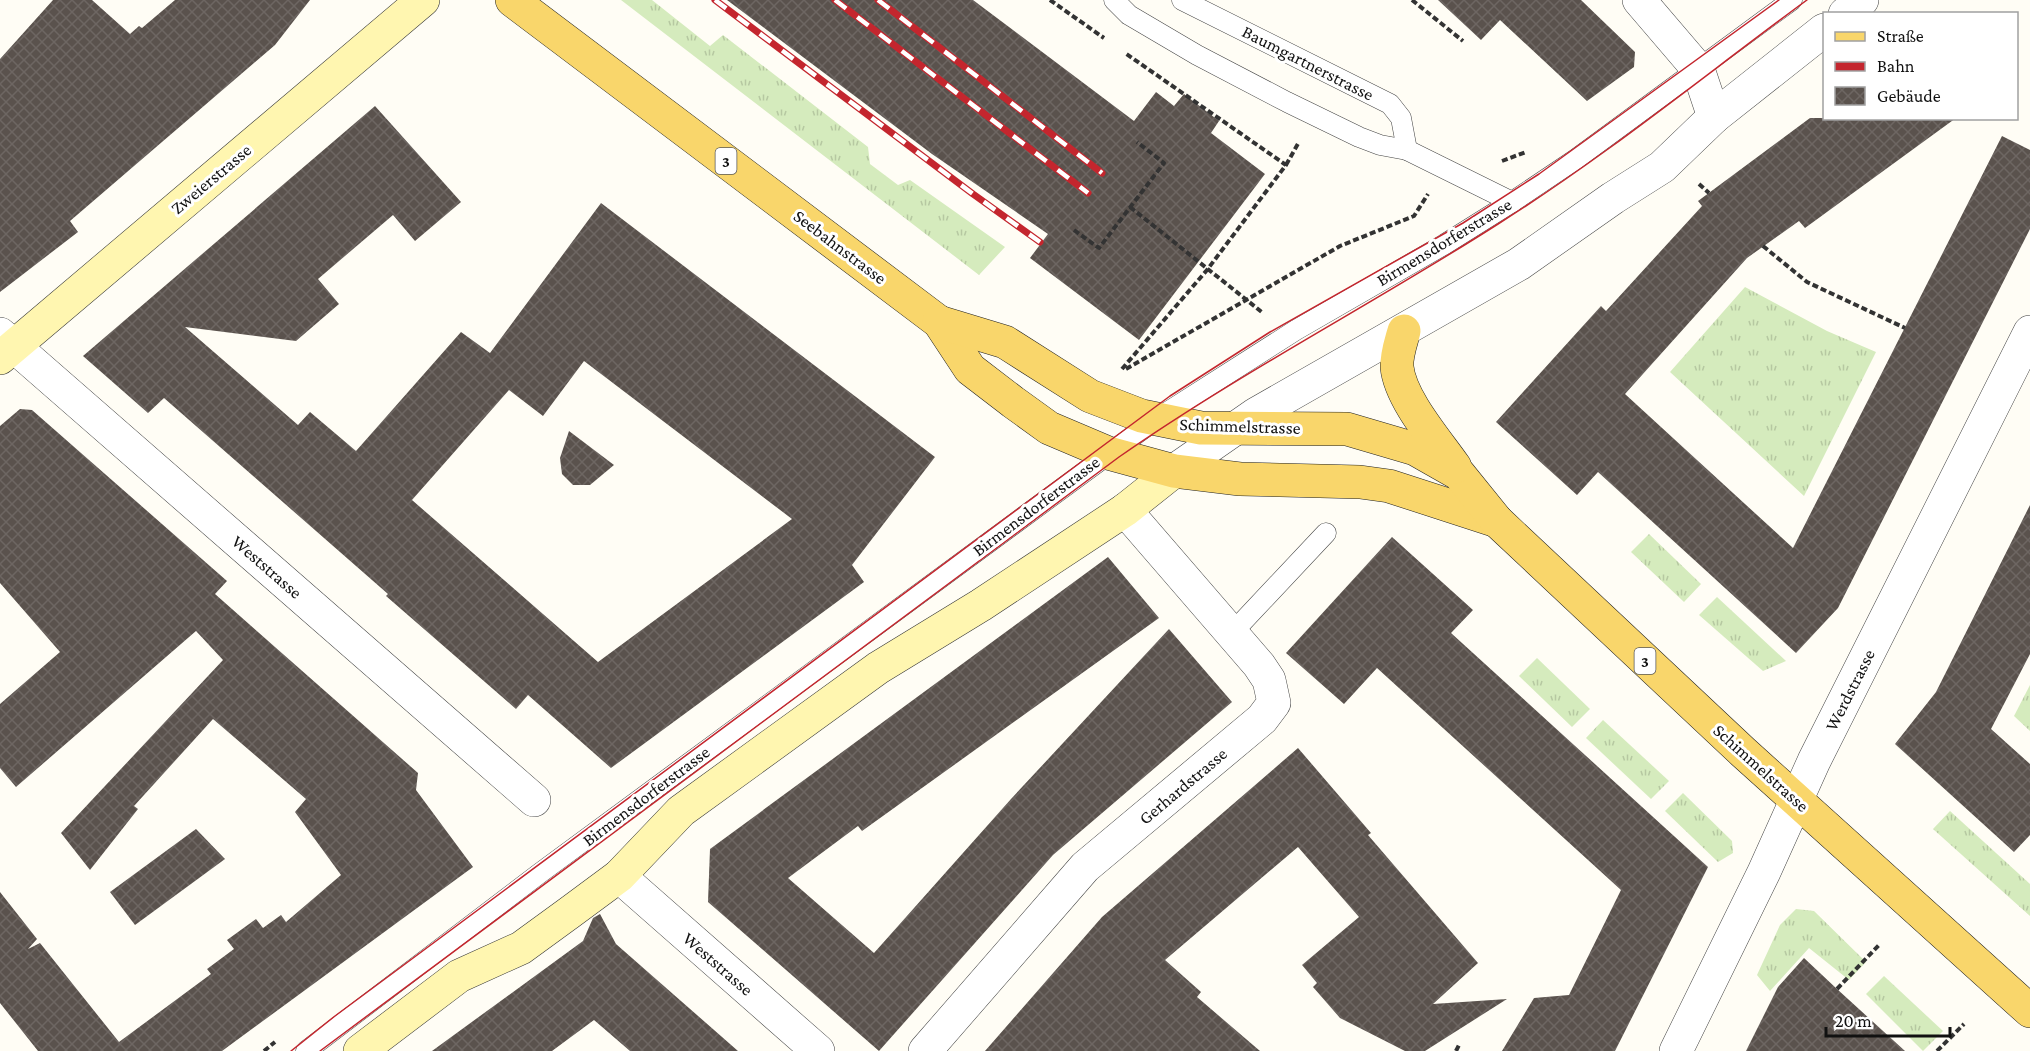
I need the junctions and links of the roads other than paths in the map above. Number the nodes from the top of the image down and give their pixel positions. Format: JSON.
{"nodes":[{"id":1,"x":423,"y":0,"type":"edge"},
{"id":2,"x":512,"y":0,"type":"edge"},
{"id":3,"x":1114,"y":0,"type":"edge"},
{"id":4,"x":1182,"y":0,"type":"edge"},
{"id":5,"x":1640,"y":0,"type":"edge"},
{"id":6,"x":1792,"y":0,"type":"edge"},
{"id":7,"x":1862,"y":0,"type":"edge"},
{"id":8,"x":1847,"y":12,"type":"edge"},
{"id":9,"x":1823,"y":31,"type":"edge"},
{"id":10,"x":1698,"y":69,"type":"junction"},
{"id":11,"x":1714,"y":117,"type":"junction"},
{"id":12,"x":1407,"y":150,"type":"junction"},
{"id":13,"x":1512,"y":202,"type":"junction"},
{"id":14,"x":939,"y":322,"type":"junction"},
{"id":15,"x":1404,"y":331,"type":"junction"},
{"id":16,"x":2030,"y":332,"type":"edge"},
{"id":17,"x":4,"y":346,"type":"edge"},
{"id":18,"x":1155,"y":420,"type":"junction"},
{"id":19,"x":1234,"y":429,"type":"junction"},
{"id":20,"x":1108,"y":453,"type":"junction"},
{"id":21,"x":1174,"y":471,"type":"junction"},
{"id":22,"x":1459,"y":474,"type":"junction"},
{"id":23,"x":1125,"y":510,"type":"junction"},
{"id":24,"x":1497,"y":521,"type":"junction"},
{"id":25,"x":1326,"y":533,"type":"dead end"},
{"id":26,"x":1232,"y":633,"type":"junction"},
{"id":27,"x":534,"y":800,"type":"dead end"},
{"id":28,"x":1796,"y":800,"type":"junction"},
{"id":29,"x":619,"y":876,"type":"junction"},
{"id":30,"x":2030,"y":1011,"type":"edge"},
{"id":31,"x":306,"y":1051,"type":"edge"},
{"id":32,"x":360,"y":1051,"type":"edge"},
{"id":33,"x":818,"y":1051,"type":"edge"},
{"id":34,"x":925,"y":1051,"type":"edge"},
{"id":35,"x":1676,"y":1051,"type":"edge"}],
"edges":[{"from":1,"to":17,"type":"main road","name":"Zweierstrasse"},
{"from":2,"to":14,"type":"main road","name":"Seebahnstrasse","number":"3"},
{"from":3,"to":12,"type":"lane"},
{"from":4,"to":12,"type":"lane","name":"Baumgartnerstrasse"},
{"from":5,"to":10,"type":"street"},
{"from":6,"to":10,"type":"lane","name":"Birmensdorferstrasse"},
{"from":7,"to":8,"type":"street"},
{"from":9,"to":11,"type":"street","name":"Birmensdorferstrasse"},
{"from":10,"to":11,"type":"street"},
{"from":10,"to":13,"type":"lane","name":"Birmensdorferstrasse"},
{"from":11,"to":15,"type":"street","name":"Birmensdorferstrasse"},
{"from":12,"to":13,"type":"lane"},
{"from":13,"to":18,"type":"lane","name":"Birmensdorferstrasse"},
{"from":14,"to":18,"type":"main road","name":"Schimmelstrasse","number":"3"},
{"from":14,"to":20,"type":"main road","name":"Seebahnstrasse","number":"3"},
{"from":15,"to":19,"type":"street","name":"Birmensdorferstrasse"},
{"from":15,"to":22,"type":"main road"},
{"from":16,"to":28,"type":"street","name":"Werdstrasse"},
{"from":17,"to":27,"type":"street","name":"Weststrasse"},
{"from":18,"to":19,"type":"main road","name":"Schimmelstrasse","number":"3"},
{"from":18,"to":20,"type":"lane","name":"Birmensdorferstrasse"},
{"from":19,"to":21,"type":"street","name":"Birmensdorferstrasse"},
{"from":19,"to":22,"type":"main road","name":"Schimmelstrasse","number":"3"},
{"from":20,"to":21,"type":"main road","name":"Seebahnstrasse","number":"3"},
{"from":20,"to":31,"type":"lane","name":"Birmensdorferstrasse"},
{"from":21,"to":23,"type":"main road","name":"Birmensdorferstrasse"},
{"from":21,"to":24,"type":"main road","name":"Schimmelstrasse","number":"3"},
{"from":22,"to":24,"type":"main road","name":"Schimmelstrasse"},
{"from":23,"to":26,"type":"street","name":"Gerhardstrasse"},
{"from":23,"to":29,"type":"main road","name":"Birmensdorferstrasse"},
{"from":24,"to":28,"type":"main road","name":"Schimmelstrasse","number":"3"},
{"from":25,"to":26,"type":"lane"},
{"from":26,"to":34,"type":"street","name":"Gerhardstrasse"},
{"from":28,"to":30,"type":"main road","name":"Schimmelstrasse","number":"3"},
{"from":28,"to":35,"type":"street","name":"Werdstrasse"},
{"from":29,"to":32,"type":"main road","name":"Birmensdorferstrasse"},
{"from":29,"to":33,"type":"street","name":"Weststrasse"}]}
